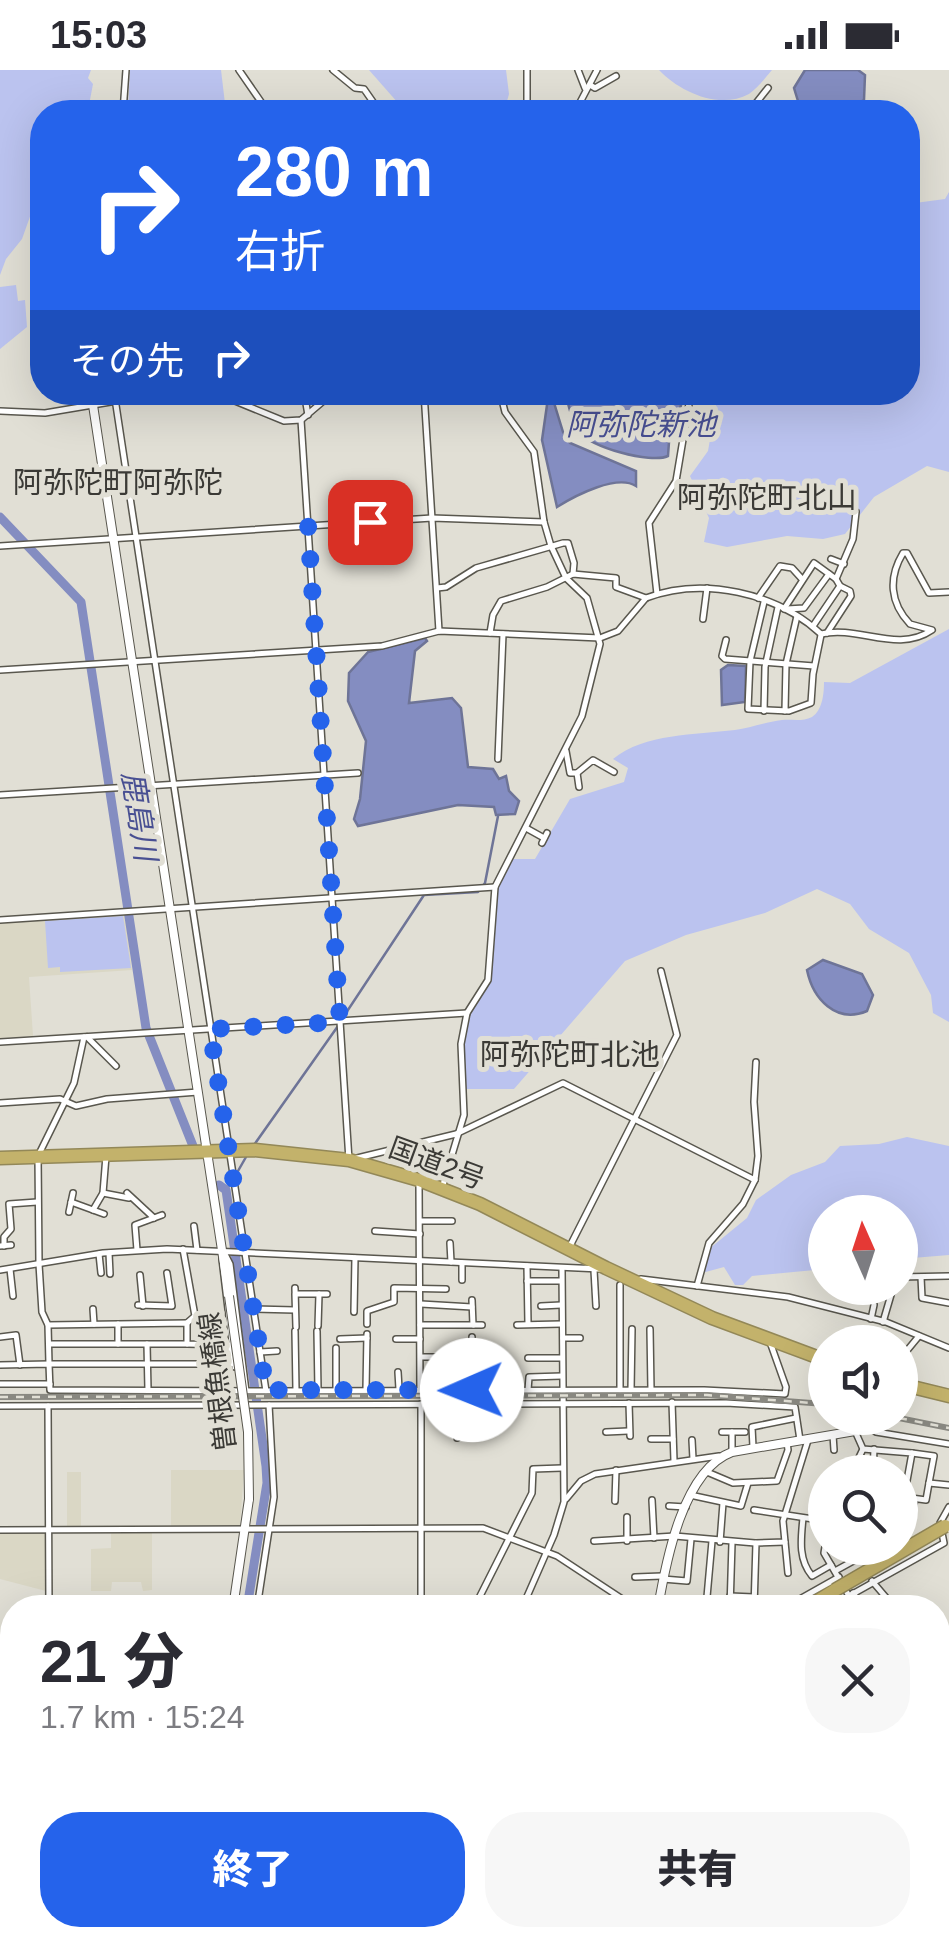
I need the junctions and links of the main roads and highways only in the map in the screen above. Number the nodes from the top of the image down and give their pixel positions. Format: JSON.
{"nodes":[{"id":1,"x":0,"y":1158,"type":"edge"},
{"id":2,"x":808,"y":1354,"type":"edge"},
{"id":3,"x":918,"y":1388,"type":"edge"},
{"id":4,"x":949,"y":1396,"type":"edge"},
{"id":5,"x":948,"y":1528,"type":"edge"},
{"id":6,"x":840,"y":1587,"type":"edge"}],
"edges":[{"from":1,"to":2,"type":"highway","name":"国道2号"},
{"from":3,"to":4,"type":"highway"},
{"from":5,"to":6,"type":"highway","bridge":true}]}
